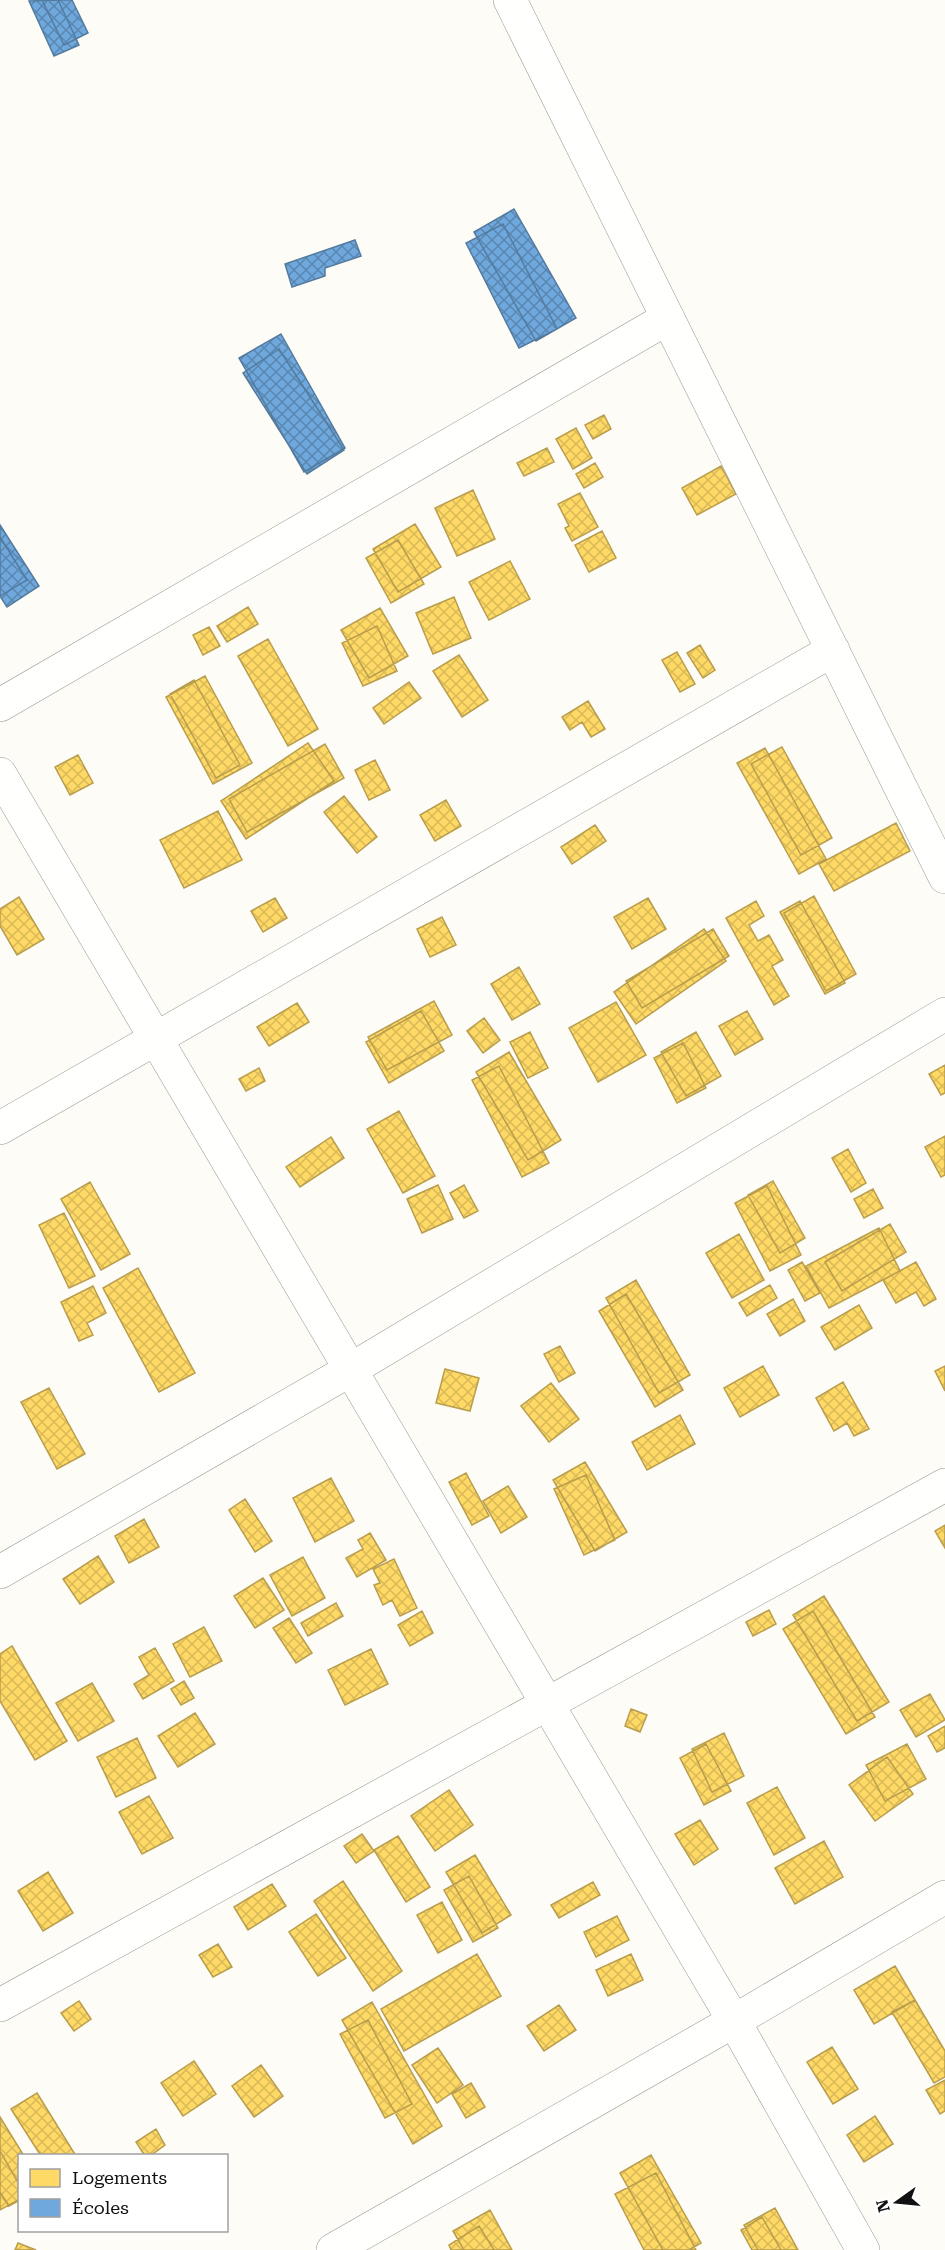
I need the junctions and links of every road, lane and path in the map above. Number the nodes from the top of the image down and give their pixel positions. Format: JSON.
{"nodes":[{"id":1,"x":510,"y":0,"type":"edge"},
{"id":2,"x":668,"y":318,"type":"junction"},
{"id":3,"x":833,"y":651,"type":"junction"},
{"id":4,"x":0,"y":705,"type":"edge"},
{"id":5,"x":0,"y":774,"type":"edge"},
{"id":6,"x":945,"y":877,"type":"edge"},
{"id":7,"x":945,"y":1014,"type":"edge"},
{"id":8,"x":157,"y":1038,"type":"junction"},
{"id":9,"x":0,"y":1128,"type":"edge"},
{"id":10,"x":350,"y":1370,"type":"junction"},
{"id":11,"x":945,"y":1485,"type":"edge"},
{"id":12,"x":0,"y":1572,"type":"edge"},
{"id":13,"x":548,"y":1705,"type":"junction"},
{"id":14,"x":945,"y":1897,"type":"edge"},
{"id":15,"x":0,"y":2005,"type":"edge"},
{"id":16,"x":734,"y":2021,"type":"junction"},
{"id":17,"x":333,"y":2250,"type":"edge"},
{"id":18,"x":863,"y":2250,"type":"edge"}],
"edges":[{"from":1,"to":2,"type":"street"},
{"from":2,"to":3,"type":"street"},
{"from":2,"to":4,"type":"street"},
{"from":3,"to":6,"type":"street"},
{"from":3,"to":8,"type":"street"},
{"from":5,"to":8,"type":"street"},
{"from":7,"to":10,"type":"street"},
{"from":8,"to":9,"type":"street"},
{"from":8,"to":10,"type":"street"},
{"from":10,"to":12,"type":"street"},
{"from":10,"to":13,"type":"street"},
{"from":11,"to":13,"type":"street"},
{"from":13,"to":15,"type":"street"},
{"from":13,"to":16,"type":"street"},
{"from":14,"to":16,"type":"street"},
{"from":16,"to":17,"type":"street"},
{"from":16,"to":18,"type":"street"}]}
